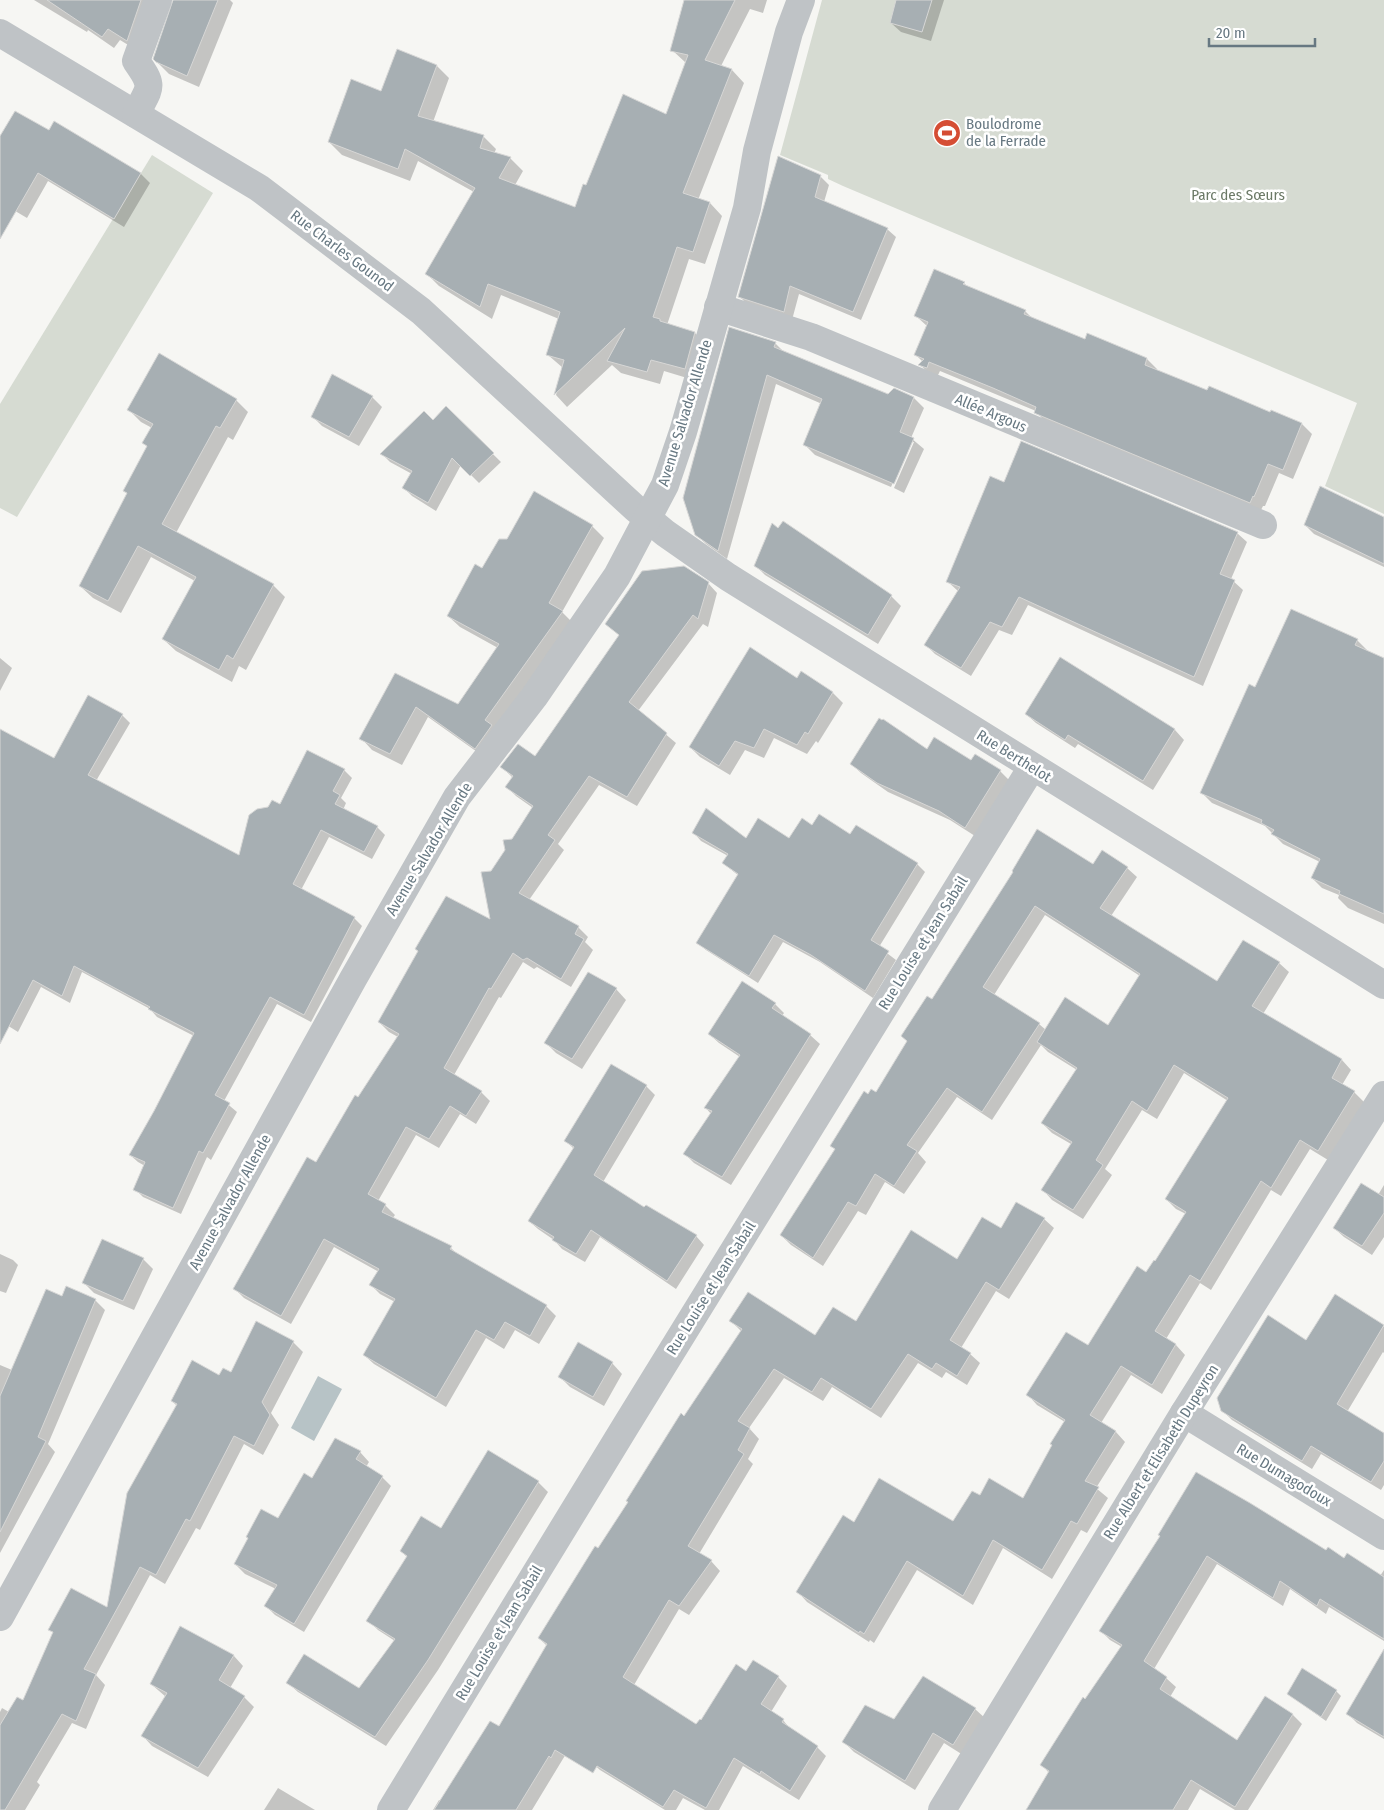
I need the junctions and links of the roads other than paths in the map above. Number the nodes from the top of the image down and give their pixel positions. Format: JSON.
{"nodes":[{"id":1,"x":158,"y":0,"type":"edge"},
{"id":2,"x":801,"y":0,"type":"edge"},
{"id":3,"x":0,"y":32,"type":"edge"},
{"id":4,"x":136,"y":114,"type":"junction"},
{"id":5,"x":718,"y":307,"type":"junction"},
{"id":6,"x":648,"y":519,"type":"junction"},
{"id":7,"x":1263,"y":525,"type":"dead end"},
{"id":8,"x":1032,"y":767,"type":"junction"},
{"id":9,"x":1384,"y":985,"type":"edge"},
{"id":10,"x":1384,"y":1095,"type":"edge"},
{"id":11,"x":1184,"y":1413,"type":"junction"},
{"id":12,"x":1384,"y":1536,"type":"edge"},
{"id":13,"x":0,"y":1617,"type":"edge"},
{"id":14,"x":391,"y":1810,"type":"edge"},
{"id":15,"x":942,"y":1810,"type":"edge"}],
"edges":[{"from":1,"to":4,"type":"street"},
{"from":2,"to":5,"type":"street","name":"Avenue Salvador Allende"},
{"from":3,"to":4,"type":"street","name":"Rue Charles Gounod"},
{"from":4,"to":6,"type":"street","name":"Rue Charles Gounod"},
{"from":5,"to":6,"type":"street","name":"Avenue Salvador Allende"},
{"from":5,"to":7,"type":"street","name":"Allée Argous"},
{"from":6,"to":8,"type":"street","name":"Rue Berthelot"},
{"from":6,"to":13,"type":"street","name":"Avenue Salvador Allende"},
{"from":8,"to":9,"type":"street","name":"Rue Berthelot"},
{"from":8,"to":14,"type":"street","name":"Rue Louise et Jean Sabail"},
{"from":10,"to":11,"type":"street","name":"Rue Albert et Elisabeth Dupeyron"},
{"from":11,"to":12,"type":"street","name":"Rue Dumagodoux"},
{"from":11,"to":15,"type":"street","name":"Rue Albert et Elisabeth Dupeyron"}]}
